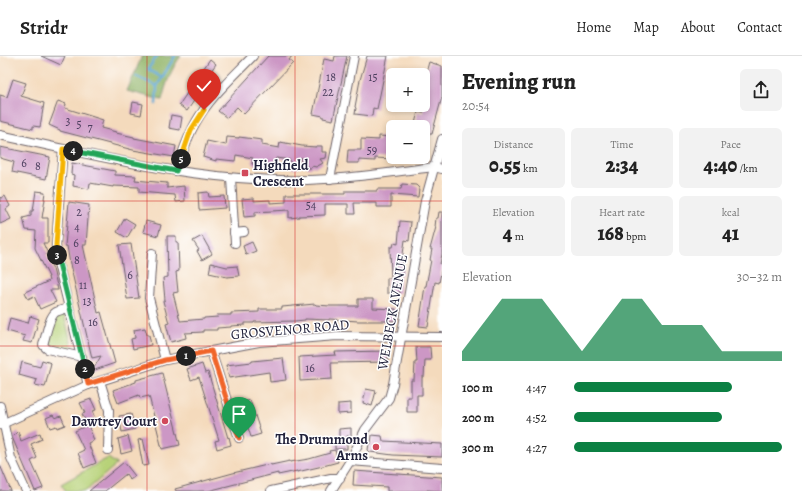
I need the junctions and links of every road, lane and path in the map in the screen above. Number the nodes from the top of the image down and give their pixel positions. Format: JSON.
{"nodes":[{"id":1,"x":253,"y":56,"type":"edge"},
{"id":2,"x":354,"y":56,"type":"edge"},
{"id":3,"x":0,"y":135,"type":"edge"},
{"id":4,"x":442,"y":139,"type":"edge"},
{"id":5,"x":63,"y":149,"type":"junction"},
{"id":6,"x":438,"y":168,"type":"edge"},
{"id":7,"x":176,"y":171,"type":"junction"},
{"id":8,"x":231,"y":178,"type":"junction"},
{"id":9,"x":330,"y":179,"type":"junction"},
{"id":10,"x":244,"y":232,"type":"dead end"},
{"id":11,"x":234,"y":233,"type":"junction"},
{"id":12,"x":235,"y":243,"type":"dead end"},
{"id":13,"x":152,"y":253,"type":"dead end"},
{"id":14,"x":69,"y":308,"type":"junction"},
{"id":15,"x":401,"y":336,"type":"junction"},
{"id":16,"x":442,"y":337,"type":"edge"},
{"id":17,"x":211,"y":351,"type":"junction"},
{"id":18,"x":82,"y":357,"type":"junction"},
{"id":19,"x":165,"y":360,"type":"junction"},
{"id":20,"x":100,"y":381,"type":"junction"},
{"id":21,"x":88,"y":384,"type":"junction"},
{"id":22,"x":0,"y":406,"type":"edge"},
{"id":23,"x":2,"y":424,"type":"edge"},
{"id":24,"x":239,"y":438,"type":"dead end"},
{"id":25,"x":108,"y":450,"type":"dead end"},
{"id":26,"x":350,"y":461,"type":"junction"},
{"id":27,"x":442,"y":468,"type":"edge"},
{"id":28,"x":340,"y":478,"type":"junction"},
{"id":29,"x":26,"y":491,"type":"edge"},
{"id":30,"x":271,"y":491,"type":"edge"},
{"id":31,"x":331,"y":491,"type":"edge"}],
"edges":[{"from":1,"to":7,"type":"street"},
{"from":2,"to":9,"type":"street"},
{"from":3,"to":5,"type":"street"},
{"from":4,"to":6,"type":"street","name":"WELBECK AVENUE"},
{"from":5,"to":7,"type":"street"},
{"from":5,"to":14,"type":"street"},
{"from":6,"to":9,"type":"street"},
{"from":6,"to":15,"type":"street","name":"WELBECK AVENUE"},
{"from":7,"to":8,"type":"street"},
{"from":8,"to":9,"type":"street"},
{"from":8,"to":11,"type":"street"},
{"from":10,"to":11,"type":"street"},
{"from":11,"to":12,"type":"street"},
{"from":13,"to":19,"type":"street"},
{"from":14,"to":18,"type":"street"},
{"from":14,"to":18,"type":"street"},
{"from":15,"to":16,"type":"street","name":"GROSVENOR ROAD"},
{"from":15,"to":17,"type":"street","name":"GROSVENOR ROAD"},
{"from":15,"to":26,"type":"street","name":"WELBECK AVENUE"},
{"from":17,"to":19,"type":"street","name":"GROSVENOR ROAD"},
{"from":17,"to":24,"type":"street"},
{"from":18,"to":21,"type":"street"},
{"from":19,"to":20,"type":"street","name":"GROSVENOR ROAD"},
{"from":20,"to":21,"type":"street","name":"GROSVENOR ROAD"},
{"from":20,"to":25,"type":"street"},
{"from":21,"to":23,"type":"street","name":"GROSVENOR ROAD"},
{"from":22,"to":23,"type":"street"},
{"from":23,"to":29,"type":"street"},
{"from":26,"to":27,"type":"street"},
{"from":26,"to":28,"type":"street","name":"WELBECK AVENUE"},
{"from":28,"to":30,"type":"street"},
{"from":28,"to":31,"type":"street","name":"WELBECK AVENUE"}]}
